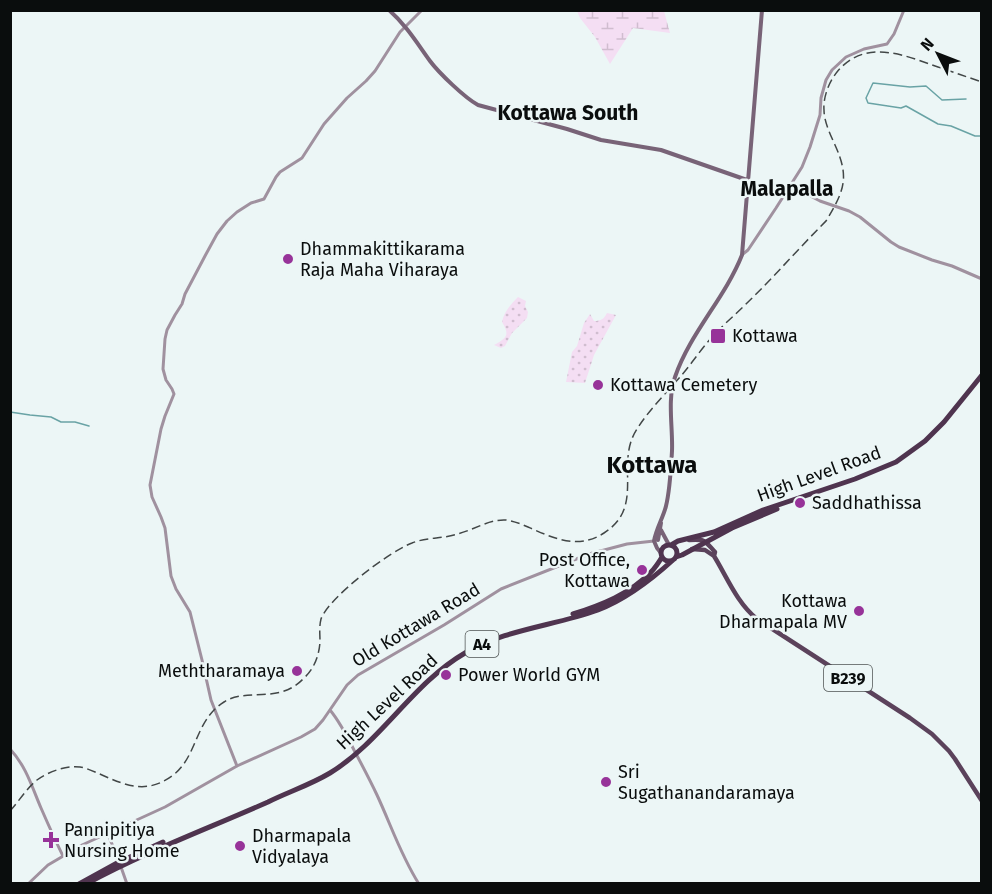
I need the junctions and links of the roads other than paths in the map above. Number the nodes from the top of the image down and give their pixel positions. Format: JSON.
{"nodes":[{"id":1,"x":389,"y":10,"type":"edge"},
{"id":2,"x":422,"y":10,"type":"edge"},
{"id":3,"x":762,"y":10,"type":"edge"},
{"id":4,"x":904,"y":10,"type":"edge"},
{"id":5,"x":405,"y":26,"type":"junction"},
{"id":6,"x":747,"y":180,"type":"junction"},
{"id":7,"x":791,"y":186,"type":"junction"},
{"id":8,"x":742,"y":255,"type":"junction"},
{"id":9,"x":981,"y":279,"type":"edge"},
{"id":10,"x":981,"y":376,"type":"edge"},
{"id":11,"x":945,"y":423,"type":"junction"},
{"id":12,"x":661,"y":522,"type":"junction"},
{"id":13,"x":661,"y":529,"type":"junction"},
{"id":14,"x":714,"y":537,"type":"junction"},
{"id":15,"x":685,"y":539,"type":"junction"},
{"id":16,"x":656,"y":540,"type":"junction"},
{"id":17,"x":706,"y":541,"type":"junction"},
{"id":18,"x":669,"y":545,"type":"junction"},
{"id":19,"x":692,"y":549,"type":"junction"},
{"id":20,"x":714,"y":554,"type":"junction"},
{"id":21,"x":662,"y":555,"type":"junction"},
{"id":22,"x":674,"y":558,"type":"junction"},
{"id":23,"x":330,"y":710,"type":"junction"},
{"id":24,"x":10,"y":749,"type":"edge"},
{"id":25,"x":355,"y":753,"type":"junction"},
{"id":26,"x":237,"y":766,"type":"junction"},
{"id":27,"x":981,"y":801,"type":"edge"},
{"id":28,"x":107,"y":832,"type":"junction"},
{"id":29,"x":63,"y":856,"type":"junction"},
{"id":30,"x":119,"y":863,"type":"junction"},
{"id":31,"x":28,"y":884,"type":"edge"},
{"id":32,"x":79,"y":884,"type":"edge"},
{"id":33,"x":86,"y":884,"type":"edge"},
{"id":34,"x":127,"y":884,"type":"edge"},
{"id":35,"x":419,"y":884,"type":"edge"}],
"edges":[{"from":1,"to":5,"type":"main road"},
{"from":2,"to":5,"type":"street"},
{"from":3,"to":6,"type":"main road"},
{"from":4,"to":7,"type":"street"},
{"from":5,"to":6,"type":"main road"},
{"from":5,"to":26,"type":"street"},
{"from":6,"to":8,"type":"main road"},
{"from":7,"to":8,"type":"street"},
{"from":7,"to":9,"type":"street"},
{"from":8,"to":12,"type":"main road"},
{"from":10,"to":11,"type":"highway","name":"High Level Road","number":"A4"},
{"from":11,"to":14,"type":"highway","name":"High Level Road","number":"A4"},
{"from":11,"to":15,"type":"highway","name":"High Level Road","number":"A4"},
{"from":12,"to":13,"type":"main road"},
{"from":12,"to":16,"type":"main road"},
{"from":13,"to":16,"type":"main road"},
{"from":13,"to":18,"type":"main road"},
{"from":14,"to":17,"type":"highway","name":"High Level Road","number":"A4"},
{"from":14,"to":20,"type":"main road"},
{"from":15,"to":17,"type":"main road"},
{"from":15,"to":18,"type":"highway","name":"High Level Road","number":"A4"},
{"from":16,"to":18,"type":"main road"},
{"from":16,"to":21,"type":"main road"},
{"from":16,"to":23,"type":"street","name":"Old Kottawa Road"},
{"from":17,"to":19,"type":"highway","name":"High Level Road","number":"A4"},
{"from":17,"to":20,"type":"main road","number":"B239"},
{"from":18,"to":21,"type":"highway"},
{"from":18,"to":22,"type":"highway"},
{"from":19,"to":20,"type":"main road"},
{"from":19,"to":22,"type":"highway","name":"High Level Road","number":"A4"},
{"from":20,"to":27,"type":"main road","number":"B239"},
{"from":21,"to":22,"type":"highway"},
{"from":21,"to":25,"type":"highway","name":"High Level Road","number":"A4"},
{"from":22,"to":25,"type":"highway","name":"High Level Road","number":"A4"},
{"from":23,"to":25,"type":"street"},
{"from":23,"to":26,"type":"street","name":"Old Kottawa Road"},
{"from":24,"to":29,"type":"street"},
{"from":25,"to":30,"type":"highway","name":"High Level Road","number":"A4"},
{"from":25,"to":35,"type":"street"},
{"from":26,"to":28,"type":"street","name":"Old Kottawa Road"},
{"from":28,"to":29,"type":"street","name":"Old Kottawa Road"},
{"from":28,"to":30,"type":"street"},
{"from":29,"to":31,"type":"street","name":"Old Kottawa Road"},
{"from":30,"to":32,"type":"highway","name":"High Level Road","number":"A4"},
{"from":30,"to":33,"type":"highway","name":"High Level Road","number":"A4"},
{"from":30,"to":34,"type":"street"}]}
